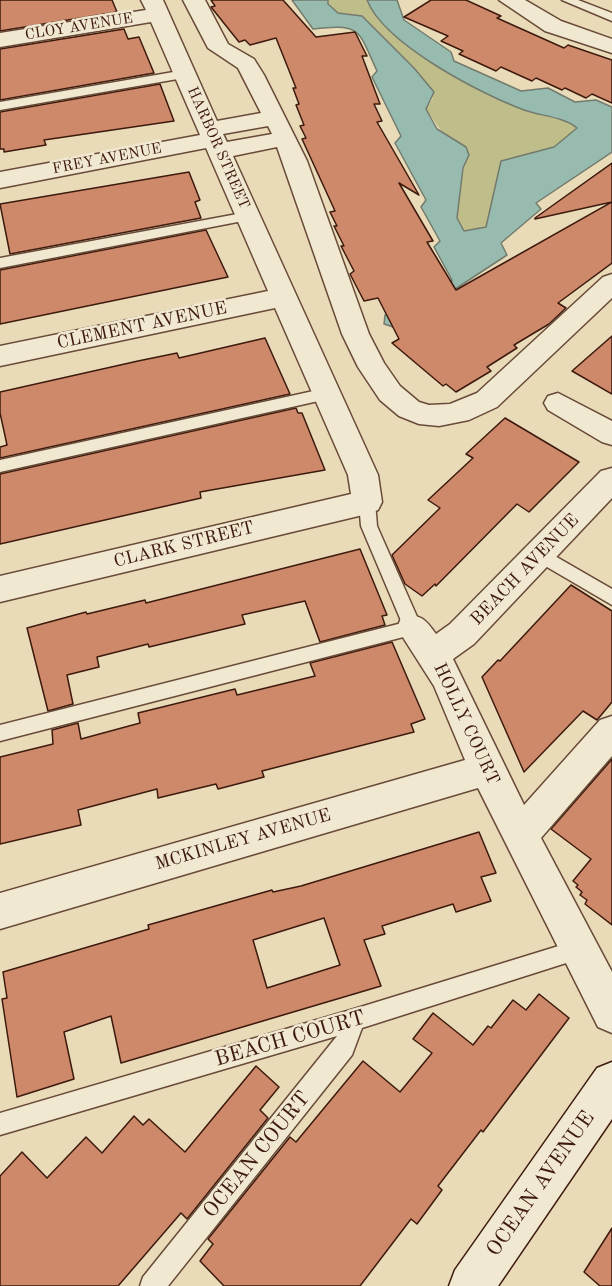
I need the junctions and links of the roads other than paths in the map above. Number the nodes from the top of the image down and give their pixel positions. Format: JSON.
{"nodes":[{"id":1,"x":194,"y":0,"type":"edge"},
{"id":2,"x":510,"y":0,"type":"edge"},
{"id":3,"x":568,"y":0,"type":"edge"},
{"id":4,"x":155,"y":7,"type":"edge"},
{"id":5,"x":612,"y":18,"type":"edge"},
{"id":6,"x":0,"y":40,"type":"edge"},
{"id":7,"x":612,"y":46,"type":"edge"},
{"id":8,"x":185,"y":74,"type":"junction"},
{"id":9,"x":0,"y":106,"type":"edge"},
{"id":10,"x":279,"y":128,"type":"junction"},
{"id":11,"x":214,"y":140,"type":"junction"},
{"id":12,"x":0,"y":180,"type":"edge"},
{"id":13,"x":248,"y":216,"type":"junction"},
{"id":14,"x":0,"y":264,"type":"edge"},
{"id":15,"x":612,"y":283,"type":"edge"},
{"id":16,"x":284,"y":297,"type":"junction"},
{"id":17,"x":0,"y":356,"type":"edge"},
{"id":18,"x":327,"y":394,"type":"junction"},
{"id":19,"x":558,"y":403,"type":"dead end"},
{"id":20,"x":612,"y":434,"type":"edge"},
{"id":21,"x":0,"y":466,"type":"edge"},
{"id":22,"x":612,"y":479,"type":"edge"},
{"id":23,"x":367,"y":502,"type":"junction"},
{"id":24,"x":541,"y":555,"type":"junction"},
{"id":25,"x":0,"y":589,"type":"edge"},
{"id":26,"x":612,"y":598,"type":"edge"},
{"id":27,"x":423,"y":641,"type":"junction"},
{"id":28,"x":612,"y":731,"type":"edge"},
{"id":29,"x":0,"y":734,"type":"edge"},
{"id":30,"x":487,"y":770,"type":"junction"},
{"id":31,"x":520,"y":836,"type":"junction"},
{"id":32,"x":0,"y":911,"type":"edge"},
{"id":33,"x":578,"y":950,"type":"junction"},
{"id":34,"x":612,"y":1013,"type":"edge"},
{"id":35,"x":354,"y":1020,"type":"junction"},
{"id":36,"x":612,"y":1083,"type":"edge"},
{"id":37,"x":0,"y":1124,"type":"edge"},
{"id":38,"x":152,"y":1286,"type":"edge"},
{"id":39,"x":471,"y":1286,"type":"edge"}],
"edges":[{"from":1,"to":10,"type":"street"},
{"from":2,"to":7,"type":"street"},
{"from":3,"to":5,"type":"lane"},
{"from":4,"to":6,"type":"street","name":"CLOY AVENUE"},
{"from":4,"to":8,"type":"street","name":"HARBOR STREET"},
{"from":8,"to":9,"type":"lane"},
{"from":8,"to":11,"type":"street","name":"HARBOR STREET"},
{"from":10,"to":11,"type":"street","name":"FREY AVENUE"},
{"from":10,"to":15,"type":"street"},
{"from":11,"to":12,"type":"street","name":"FREY AVENUE"},
{"from":11,"to":13,"type":"street","name":"HARBOR STREET"},
{"from":13,"to":14,"type":"lane"},
{"from":13,"to":16,"type":"street","name":"HARBOR STREET"},
{"from":16,"to":17,"type":"street","name":"CLEMENT AVENUE"},
{"from":16,"to":18,"type":"street","name":"HOLLY COURT"},
{"from":18,"to":21,"type":"lane"},
{"from":18,"to":23,"type":"street","name":"HOLLY COURT"},
{"from":19,"to":20,"type":"street"},
{"from":22,"to":24,"type":"street","name":"BEACH AVENUE"},
{"from":23,"to":25,"type":"street","name":"CLARK STREET"},
{"from":23,"to":27,"type":"lane","name":"HOLLY COURT"},
{"from":24,"to":26,"type":"lane"},
{"from":24,"to":27,"type":"street","name":"BEACH AVENUE"},
{"from":27,"to":29,"type":"lane"},
{"from":27,"to":30,"type":"street","name":"HOLLY COURT"},
{"from":28,"to":31,"type":"street"},
{"from":30,"to":31,"type":"street","name":"HOLLY COURT"},
{"from":30,"to":32,"type":"street","name":"MCKINLEY AVENUE"},
{"from":31,"to":33,"type":"street","name":"HOLLY COURT"},
{"from":33,"to":34,"type":"street","name":"HOLLY COURT"},
{"from":33,"to":35,"type":"lane","name":"BEACH COURT"},
{"from":35,"to":37,"type":"lane","name":"BEACH COURT"},
{"from":35,"to":38,"type":"lane","name":"OCEAN COURT"},
{"from":36,"to":39,"type":"street","name":"OCEAN AVENUE"}]}
